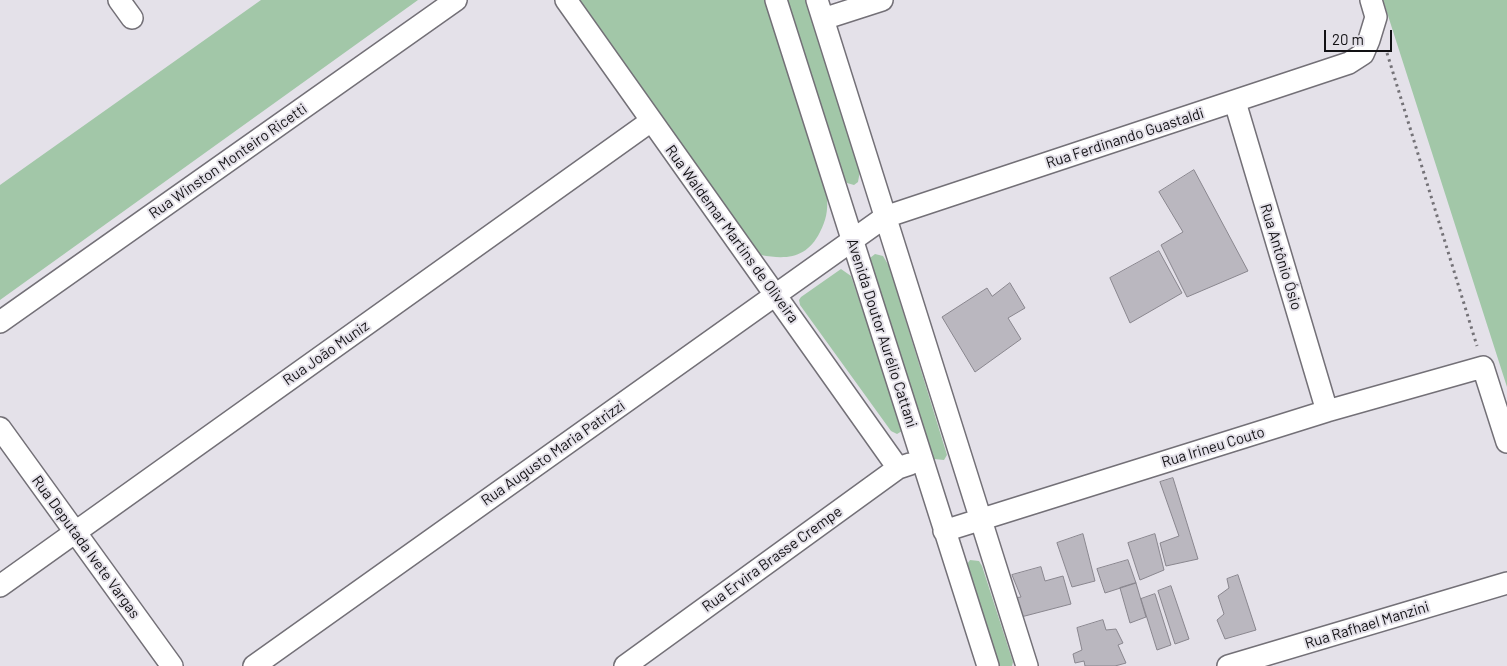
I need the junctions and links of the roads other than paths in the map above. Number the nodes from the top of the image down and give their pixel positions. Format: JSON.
{"nodes":[{"id":1,"x":119,"y":0,"type":"edge"},
{"id":2,"x":456,"y":0,"type":"edge"},
{"id":3,"x":566,"y":0,"type":"edge"},
{"id":4,"x":776,"y":0,"type":"edge"},
{"id":5,"x":882,"y":0,"type":"edge"},
{"id":6,"x":1373,"y":8,"type":"edge"},
{"id":7,"x":820,"y":9,"type":"edge"},
{"id":8,"x":132,"y":18,"type":"dead end"},
{"id":9,"x":1235,"y":102,"type":"junction"},
{"id":10,"x":652,"y":121,"type":"junction"},
{"id":11,"x":885,"y":217,"type":"junction"},
{"id":12,"x":852,"y":240,"type":"junction"},
{"id":13,"x":776,"y":294,"type":"junction"},
{"id":14,"x":0,"y":322,"type":"edge"},
{"id":15,"x":1327,"y":412,"type":"junction"},
{"id":16,"x":0,"y":428,"type":"edge"},
{"id":17,"x":1507,"y":442,"type":"edge"},
{"id":18,"x":923,"y":459,"type":"junction"},
{"id":19,"x":898,"y":468,"type":"junction"},
{"id":20,"x":981,"y":518,"type":"junction"},
{"id":21,"x":944,"y":531,"type":"junction"},
{"id":22,"x":74,"y":533,"type":"junction"},
{"id":23,"x":1507,"y":583,"type":"edge"},
{"id":24,"x":0,"y":586,"type":"edge"},
{"id":25,"x":172,"y":666,"type":"edge"},
{"id":26,"x":254,"y":666,"type":"edge"},
{"id":27,"x":625,"y":666,"type":"edge"},
{"id":28,"x":988,"y":666,"type":"edge"},
{"id":29,"x":1027,"y":666,"type":"edge"},
{"id":30,"x":1228,"y":666,"type":"edge"}],
"edges":[{"from":1,"to":8,"type":"street"},
{"from":2,"to":14,"type":"street","name":"Rua Winston Monteiro Ricetti"},
{"from":3,"to":10,"type":"street","name":"Rua Waldemar Martins de Oliveira"},
{"from":4,"to":12,"type":"street","name":"Avenida Doutor Aurélio Cattani"},
{"from":5,"to":7,"type":"street"},
{"from":6,"to":9,"type":"street","name":"Rua Ferdinando Guastaldi"},
{"from":7,"to":11,"type":"street"},
{"from":9,"to":11,"type":"street","name":"Rua Ferdinando Guastaldi"},
{"from":9,"to":15,"type":"street","name":"Rua Antônio Ósio"},
{"from":10,"to":13,"type":"street","name":"Rua Waldemar Martins de Oliveira"},
{"from":10,"to":22,"type":"street","name":"Rua João Muniz"},
{"from":11,"to":12,"type":"street","name":"Rua Ferdinando Guastaldi"},
{"from":11,"to":20,"type":"street"},
{"from":12,"to":13,"type":"street","name":"Rua Augusto Maria Patrizzi"},
{"from":12,"to":18,"type":"street","name":"Avenida Doutor Aurélio Cattani"},
{"from":13,"to":19,"type":"street","name":"Rua Waldemar Martins de Oliveira"},
{"from":13,"to":26,"type":"street","name":"Rua Augusto Maria Patrizzi"},
{"from":15,"to":17,"type":"street","name":"Rua Irineu Couto"},
{"from":15,"to":20,"type":"street","name":"Rua Irineu Couto"},
{"from":16,"to":22,"type":"street","name":"Rua Deputada Ivete Vargas"},
{"from":18,"to":19,"type":"street","name":"Rua Ervira Brasse Crempe"},
{"from":18,"to":21,"type":"street","name":"Avenida Doutor Aurélio Cattani"},
{"from":19,"to":27,"type":"street","name":"Rua Ervira Brasse Crempe"},
{"from":20,"to":21,"type":"street","name":"Rua Irineu Couto"},
{"from":20,"to":29,"type":"street"},
{"from":21,"to":28,"type":"street","name":"Avenida Doutor Aurélio Cattani"},
{"from":22,"to":24,"type":"street","name":"Rua João Muniz"},
{"from":22,"to":25,"type":"street","name":"Rua Deputada Ivete Vargas"},
{"from":23,"to":30,"type":"street","name":"Rua Rafhael Manzini"}]}
